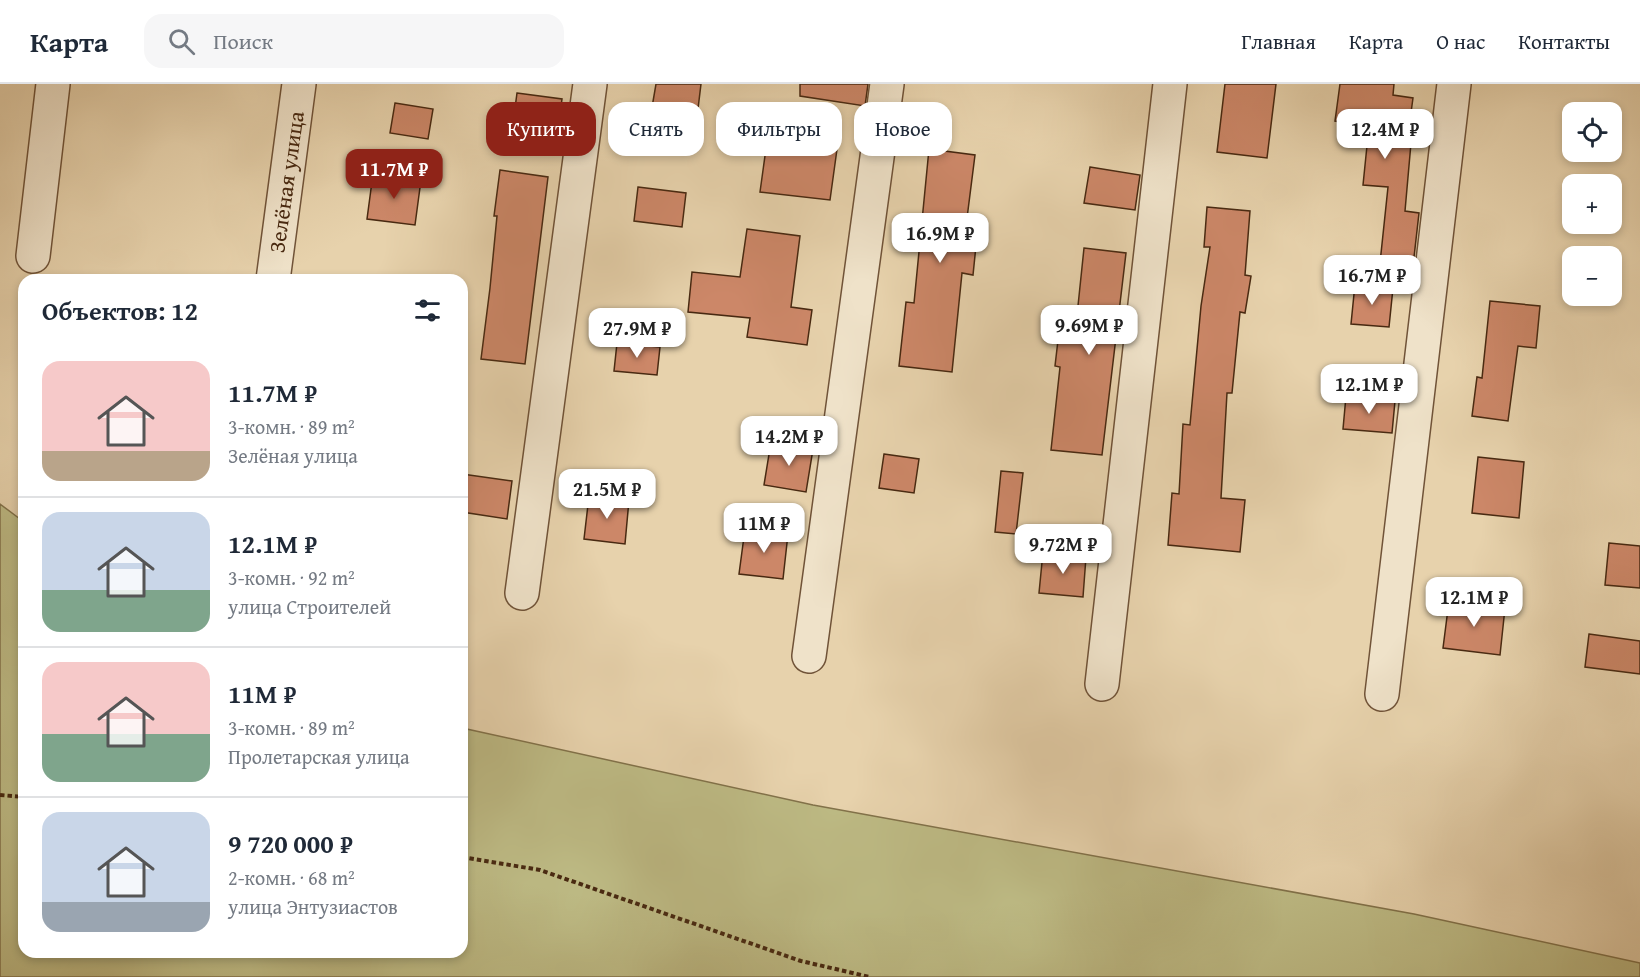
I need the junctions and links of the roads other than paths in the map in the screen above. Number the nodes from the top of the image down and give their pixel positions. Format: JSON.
{"nodes":[{"id":1,"x":54,"y":84,"type":"edge"},
{"id":2,"x":299,"y":84,"type":"edge"},
{"id":3,"x":590,"y":84,"type":"edge"},
{"id":4,"x":887,"y":84,"type":"edge"},
{"id":5,"x":1170,"y":84,"type":"edge"},
{"id":6,"x":1454,"y":84,"type":"edge"},
{"id":7,"x":33,"y":256,"type":"dead end"},
{"id":8,"x":274,"y":274,"type":"edge"},
{"id":9,"x":522,"y":593,"type":"dead end"},
{"id":10,"x":809,"y":656,"type":"dead end"},
{"id":11,"x":1102,"y":684,"type":"dead end"},
{"id":12,"x":1382,"y":694,"type":"dead end"}],
"edges":[{"from":1,"to":7,"type":"street"},
{"from":2,"to":8,"type":"street","name":"Зелёная улица"},
{"from":3,"to":9,"type":"street"},
{"from":4,"to":10,"type":"street"},
{"from":5,"to":11,"type":"street"},
{"from":6,"to":12,"type":"street"}]}
